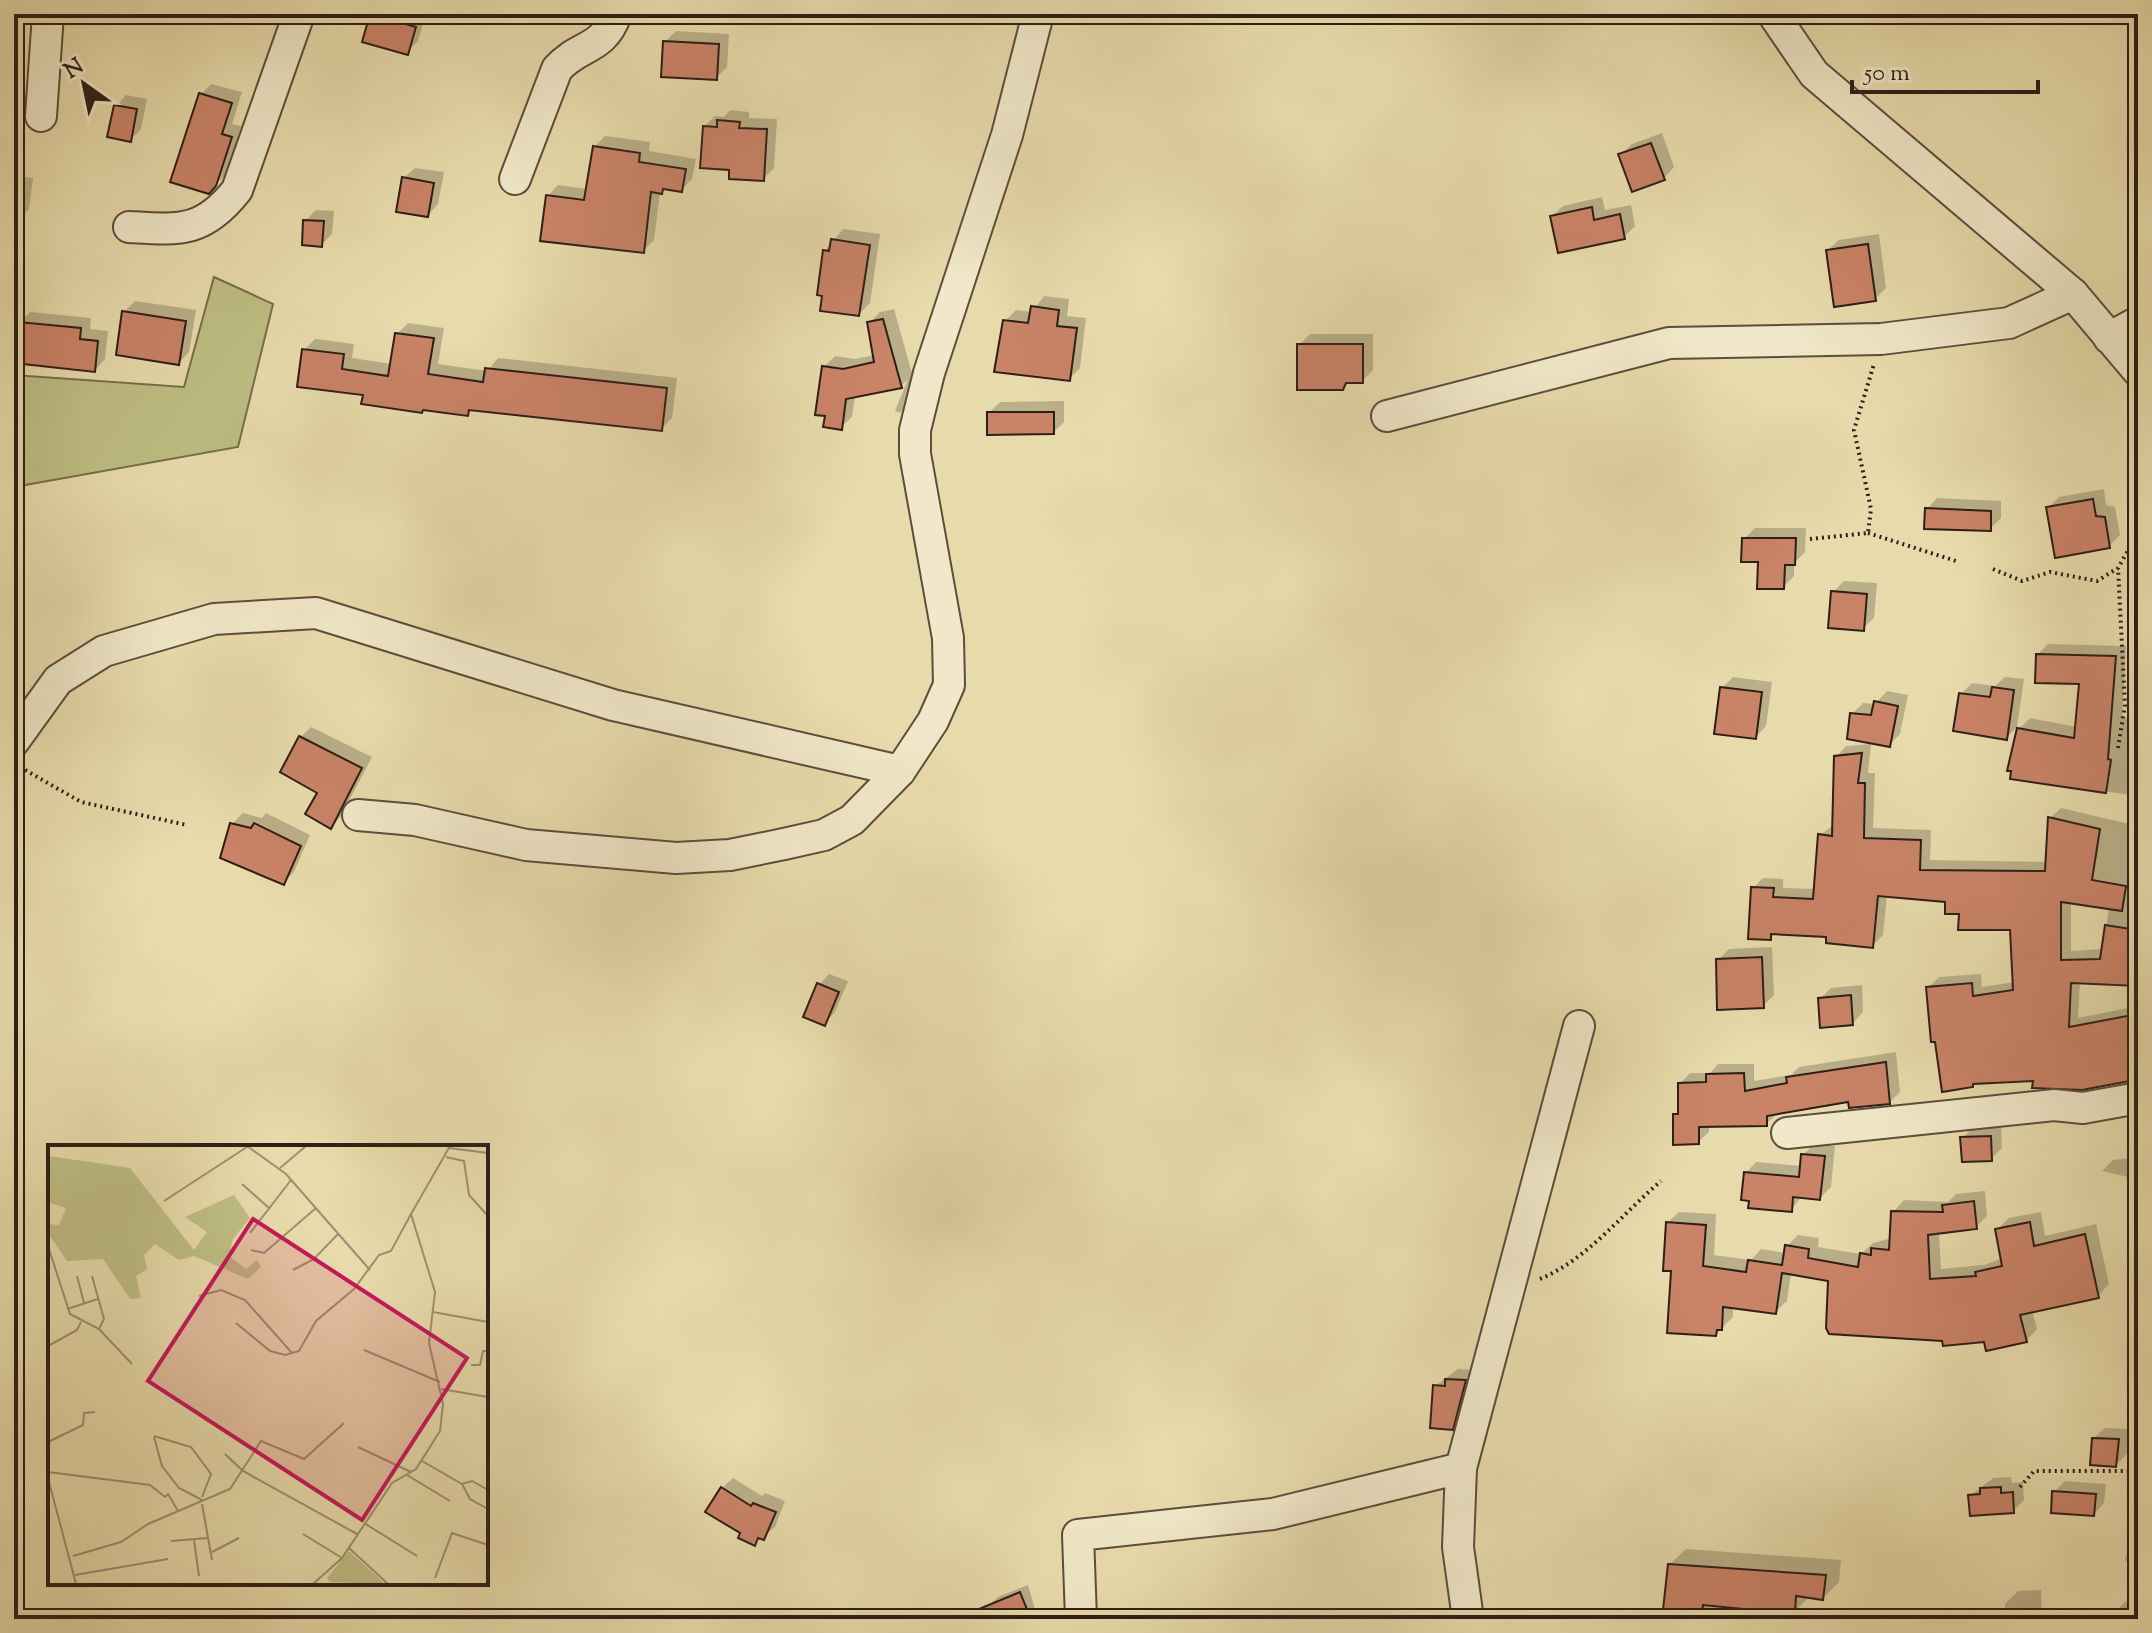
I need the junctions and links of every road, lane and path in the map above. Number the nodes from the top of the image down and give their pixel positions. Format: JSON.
{"nodes":[{"id":1,"x":48,"y":14,"type":"edge"},
{"id":2,"x":299,"y":14,"type":"edge"},
{"id":3,"x":616,"y":14,"type":"edge"},
{"id":4,"x":1038,"y":14,"type":"edge"},
{"id":5,"x":1773,"y":14,"type":"edge"},
{"id":6,"x":41,"y":116,"type":"dead end"},
{"id":7,"x":515,"y":179,"type":"dead end"},
{"id":8,"x":129,"y":227,"type":"dead end"},
{"id":9,"x":2073,"y":294,"type":"junction"},
{"id":10,"x":2138,"y":322,"type":"edge"},
{"id":11,"x":2109,"y":338,"type":"junction"},
{"id":12,"x":1881,"y":339,"type":"junction"},
{"id":13,"x":2138,"y":371,"type":"edge"},
{"id":14,"x":1387,"y":416,"type":"dead end"},
{"id":15,"x":1868,"y":533,"type":"junction"},
{"id":16,"x":2138,"y":533,"type":"edge"},
{"id":17,"x":1810,"y":539,"type":"dead end"},
{"id":18,"x":1956,"y":561,"type":"dead end"},
{"id":19,"x":2118,"y":568,"type":"junction"},
{"id":20,"x":1993,"y":569,"type":"dead end"},
{"id":21,"x":14,"y":741,"type":"edge"},
{"id":22,"x":2118,"y":748,"type":"dead end"},
{"id":23,"x":14,"y":764,"type":"edge"},
{"id":24,"x":900,"y":771,"type":"junction"},
{"id":25,"x":358,"y":815,"type":"dead end"},
{"id":26,"x":187,"y":825,"type":"dead end"},
{"id":27,"x":1579,"y":1026,"type":"dead end"},
{"id":28,"x":2138,"y":1098,"type":"edge"},
{"id":29,"x":1787,"y":1133,"type":"dead end"},
{"id":30,"x":1661,"y":1181,"type":"dead end"},
{"id":31,"x":1508,"y":1290,"type":"junction"},
{"id":32,"x":1461,"y":1468,"type":"junction"},
{"id":33,"x":2138,"y":1471,"type":"edge"},
{"id":34,"x":2020,"y":1487,"type":"dead end"},
{"id":35,"x":1081,"y":1619,"type":"edge"},
{"id":36,"x":1468,"y":1619,"type":"edge"}],
"edges":[{"from":1,"to":6,"type":"street"},
{"from":2,"to":8,"type":"street"},
{"from":3,"to":7,"type":"street"},
{"from":4,"to":24,"type":"street"},
{"from":5,"to":9,"type":"street"},
{"from":9,"to":11,"type":"street"},
{"from":9,"to":12,"type":"street"},
{"from":10,"to":11,"type":"street"},
{"from":11,"to":13,"type":"street"},
{"from":12,"to":14,"type":"street"},
{"from":12,"to":15,"type":"path"},
{"from":15,"to":17,"type":"path"},
{"from":15,"to":18,"type":"path"},
{"from":16,"to":19,"type":"path"},
{"from":19,"to":20,"type":"path"},
{"from":19,"to":22,"type":"path"},
{"from":21,"to":24,"type":"street"},
{"from":23,"to":26,"type":"path"},
{"from":24,"to":25,"type":"street"},
{"from":27,"to":31,"type":"street"},
{"from":28,"to":29,"type":"street"},
{"from":30,"to":31,"type":"path"},
{"from":31,"to":32,"type":"street"},
{"from":32,"to":35,"type":"street"},
{"from":32,"to":36,"type":"street"},
{"from":33,"to":34,"type":"path"}]}
